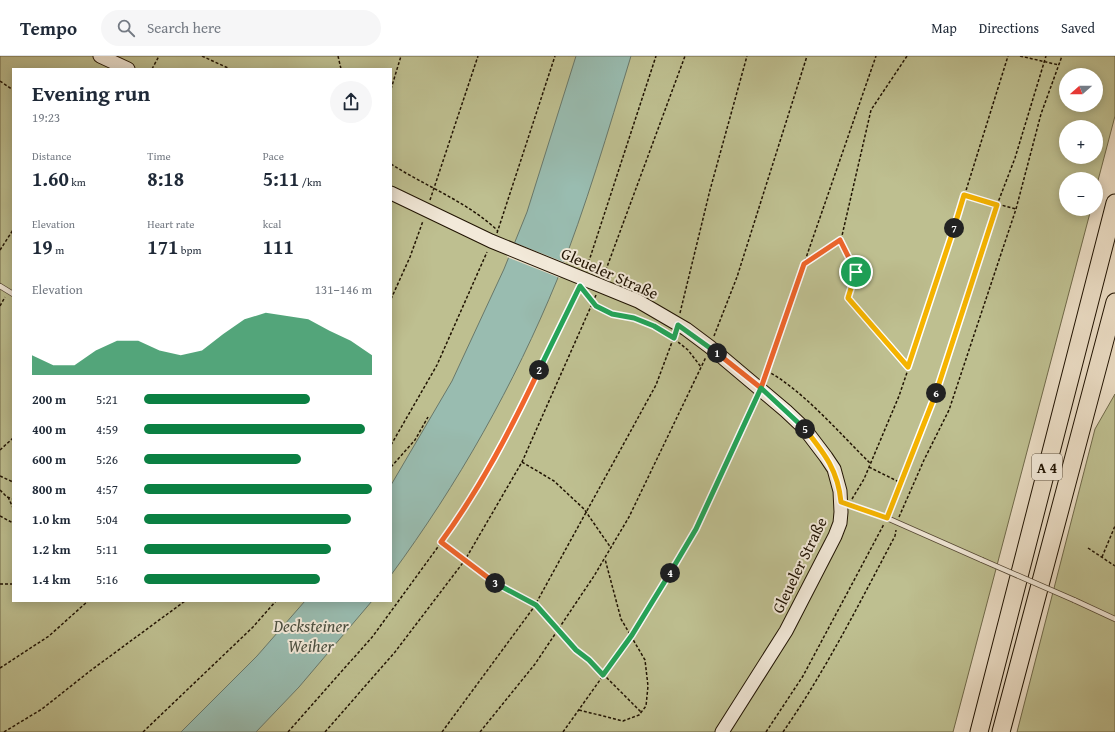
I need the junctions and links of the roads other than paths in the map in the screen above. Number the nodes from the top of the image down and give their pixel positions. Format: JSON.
{"nodes":[{"id":1,"x":101,"y":56,"type":"edge"},
{"id":2,"x":126,"y":68,"type":"edge"},
{"id":3,"x":392,"y":193,"type":"edge"},
{"id":4,"x":1115,"y":203,"type":"edge"},
{"id":5,"x":0,"y":286,"type":"edge"},
{"id":6,"x":12,"y":293,"type":"edge"},
{"id":7,"x":1115,"y":302,"type":"edge"},
{"id":8,"x":845,"y":503,"type":"junction"},
{"id":9,"x":1115,"y":619,"type":"edge"},
{"id":10,"x":722,"y":732,"type":"edge"},
{"id":11,"x":979,"y":732,"type":"edge"},
{"id":12,"x":1001,"y":732,"type":"edge"}],
"edges":[{"from":1,"to":2,"type":"street"},
{"from":3,"to":8,"type":"street","name":"Gleueler Straße"},
{"from":4,"to":11,"type":"highway","number":"A 4"},
{"from":5,"to":6,"type":"lane"},
{"from":7,"to":12,"type":"highway","number":"A 4"},
{"from":8,"to":9,"type":"lane","bridge":true},
{"from":8,"to":10,"type":"street","name":"Gleueler Straße"}]}
